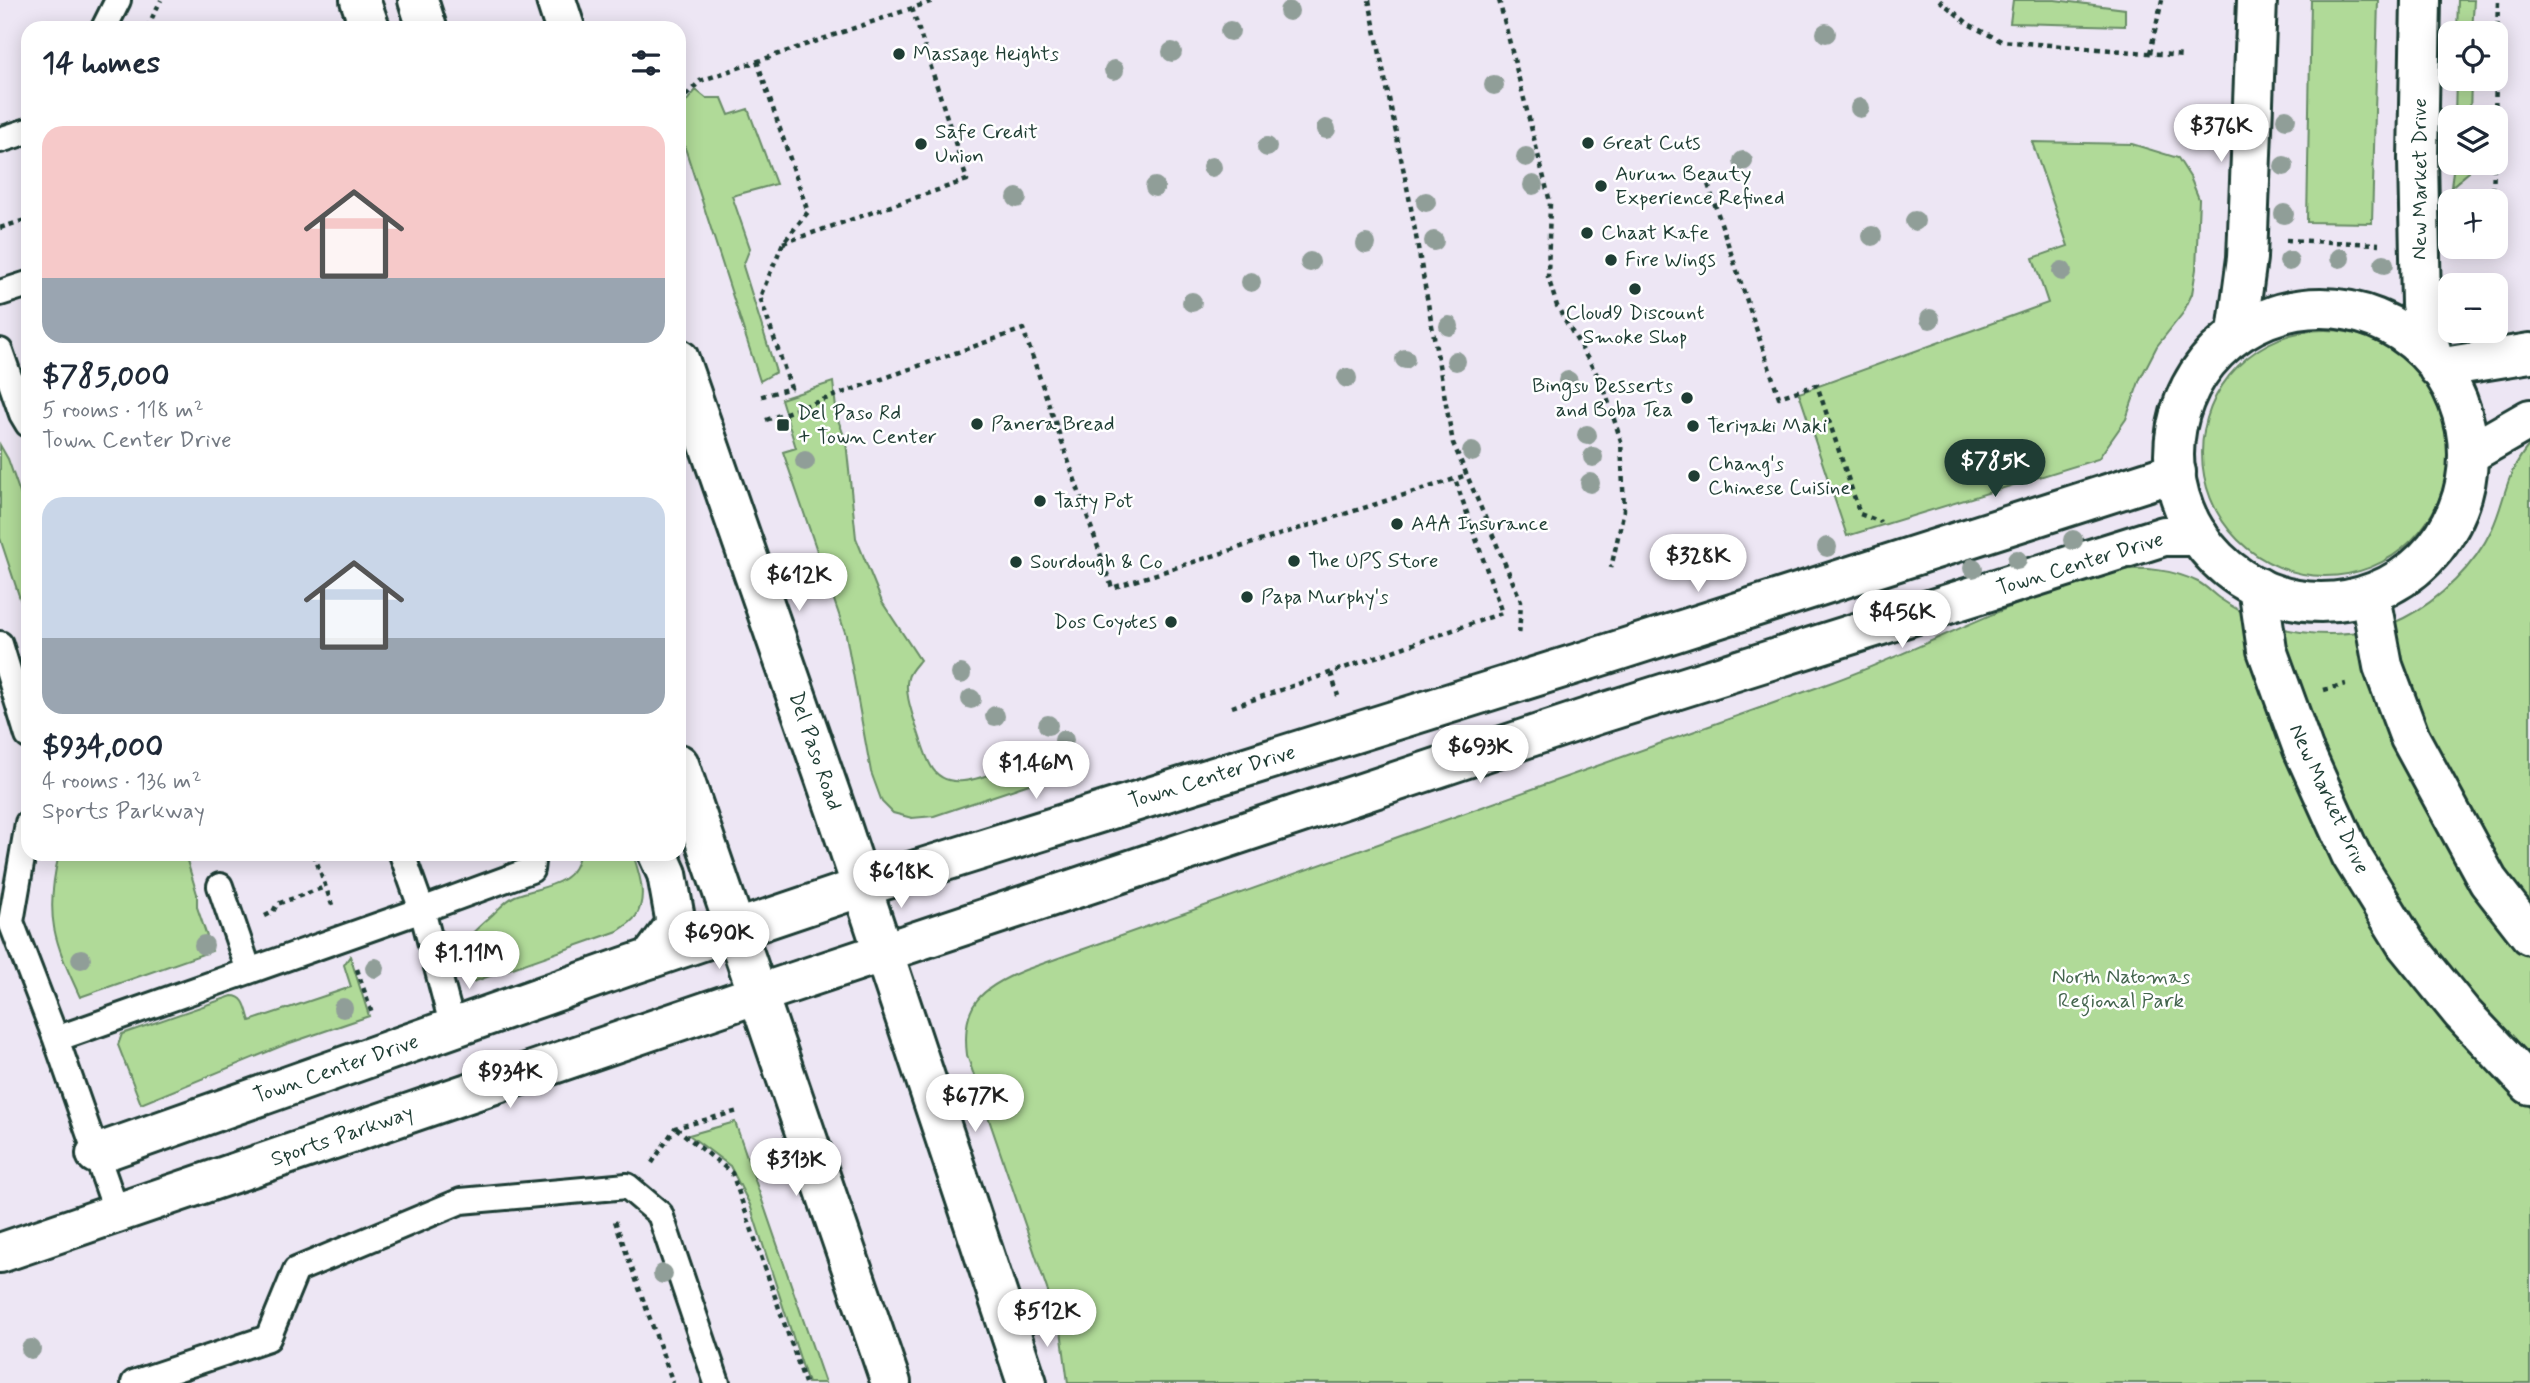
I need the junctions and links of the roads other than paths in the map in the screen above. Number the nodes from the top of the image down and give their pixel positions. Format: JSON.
{"nodes":[{"id":1,"x":118,"y":0,"type":"edge"},
{"id":2,"x":360,"y":0,"type":"edge"},
{"id":3,"x":418,"y":0,"type":"edge"},
{"id":4,"x":556,"y":0,"type":"edge"},
{"id":5,"x":2258,"y":0,"type":"edge"},
{"id":6,"x":2421,"y":0,"type":"edge"},
{"id":7,"x":108,"y":21,"type":"edge"},
{"id":8,"x":368,"y":21,"type":"edge"},
{"id":9,"x":425,"y":21,"type":"edge"},
{"id":10,"x":563,"y":21,"type":"edge"},
{"id":11,"x":21,"y":134,"type":"edge"},
{"id":12,"x":0,"y":141,"type":"edge"},
{"id":13,"x":21,"y":286,"type":"edge"},
{"id":14,"x":0,"y":293,"type":"edge"},
{"id":15,"x":2237,"y":333,"type":"junction"},
{"id":16,"x":0,"y":351,"type":"edge"},
{"id":17,"x":2530,"y":354,"type":"edge"},
{"id":18,"x":2435,"y":362,"type":"junction"},
{"id":19,"x":686,"y":379,"type":"edge"},
{"id":20,"x":21,"y":411,"type":"edge"},
{"id":21,"x":2530,"y":419,"type":"edge"},
{"id":22,"x":2469,"y":454,"type":"junction"},
{"id":23,"x":2176,"y":472,"type":"junction"},
{"id":24,"x":2199,"y":536,"type":"junction"},
{"id":25,"x":2258,"y":587,"type":"junction"},
{"id":26,"x":2370,"y":596,"type":"junction"},
{"id":27,"x":0,"y":644,"type":"edge"},
{"id":28,"x":21,"y":713,"type":"edge"},
{"id":29,"x":686,"y":785,"type":"edge"},
{"id":30,"x":21,"y":861,"type":"edge"},
{"id":31,"x":404,"y":861,"type":"edge"},
{"id":32,"x":532,"y":861,"type":"edge"},
{"id":33,"x":661,"y":861,"type":"edge"},
{"id":34,"x":220,"y":886,"type":"dead end"},
{"id":35,"x":862,"y":887,"type":"junction"},
{"id":36,"x":422,"y":910,"type":"junction"},
{"id":37,"x":735,"y":929,"type":"junction"},
{"id":38,"x":2530,"y":935,"type":"edge"},
{"id":39,"x":884,"y":952,"type":"junction"},
{"id":40,"x":651,"y":958,"type":"junction"},
{"id":41,"x":249,"y":971,"type":"junction"},
{"id":42,"x":758,"y":994,"type":"junction"},
{"id":43,"x":453,"y":1028,"type":"junction"},
{"id":44,"x":56,"y":1039,"type":"junction"},
{"id":45,"x":2530,"y":1085,"type":"edge"},
{"id":46,"x":96,"y":1154,"type":"junction"},
{"id":47,"x":117,"y":1213,"type":"junction"},
{"id":48,"x":0,"y":1253,"type":"edge"},
{"id":49,"x":134,"y":1383,"type":"edge"},
{"id":50,"x":717,"y":1383,"type":"edge"},
{"id":51,"x":891,"y":1383,"type":"edge"},
{"id":52,"x":1027,"y":1383,"type":"edge"}],
"edges":[{"from":1,"to":7,"type":"lane"},
{"from":2,"to":8,"type":"street"},
{"from":3,"to":9,"type":"street"},
{"from":4,"to":10,"type":"street"},
{"from":5,"to":15,"type":"street"},
{"from":6,"to":18,"type":"street","name":"New Market Drive"},
{"from":11,"to":12,"type":"lane"},
{"from":13,"to":14,"type":"lane"},
{"from":15,"to":18,"type":"street"},
{"from":15,"to":23,"type":"street"},
{"from":16,"to":20,"type":"lane"},
{"from":17,"to":18,"type":"street"},
{"from":18,"to":22,"type":"street"},
{"from":19,"to":35,"type":"street","name":"Del Paso Road"},
{"from":21,"to":22,"type":"street"},
{"from":22,"to":26,"type":"street"},
{"from":23,"to":24,"type":"street"},
{"from":23,"to":35,"type":"street","name":"Town Center Drive"},
{"from":24,"to":25,"type":"street"},
{"from":24,"to":39,"type":"street","name":"Town Center Drive"},
{"from":25,"to":26,"type":"street"},
{"from":25,"to":45,"type":"street","name":"New Market Drive"},
{"from":26,"to":38,"type":"street"},
{"from":27,"to":28,"type":"lane"},
{"from":29,"to":37,"type":"street"},
{"from":30,"to":44,"type":"lane"},
{"from":31,"to":36,"type":"lane"},
{"from":32,"to":36,"type":"lane"},
{"from":33,"to":40,"type":"street"},
{"from":34,"to":41,"type":"lane"},
{"from":35,"to":37,"type":"street","name":"Town Center Drive"},
{"from":35,"to":39,"type":"street","name":"Del Paso Road"},
{"from":36,"to":41,"type":"lane"},
{"from":36,"to":43,"type":"lane"},
{"from":37,"to":40,"type":"street","name":"Town Center Drive"},
{"from":37,"to":42,"type":"street"},
{"from":39,"to":42,"type":"street","name":"Sports Parkway"},
{"from":39,"to":52,"type":"street","name":"Del Paso Road"},
{"from":40,"to":43,"type":"street","name":"Town Center Drive"},
{"from":41,"to":44,"type":"lane"},
{"from":42,"to":47,"type":"street","name":"Sports Parkway"},
{"from":42,"to":51,"type":"street"},
{"from":43,"to":46,"type":"street","name":"Town Center Drive"},
{"from":44,"to":46,"type":"lane"},
{"from":46,"to":47,"type":"lane"},
{"from":47,"to":48,"type":"street","name":"Sports Parkway"},
{"from":49,"to":50,"type":"lane"}]}
